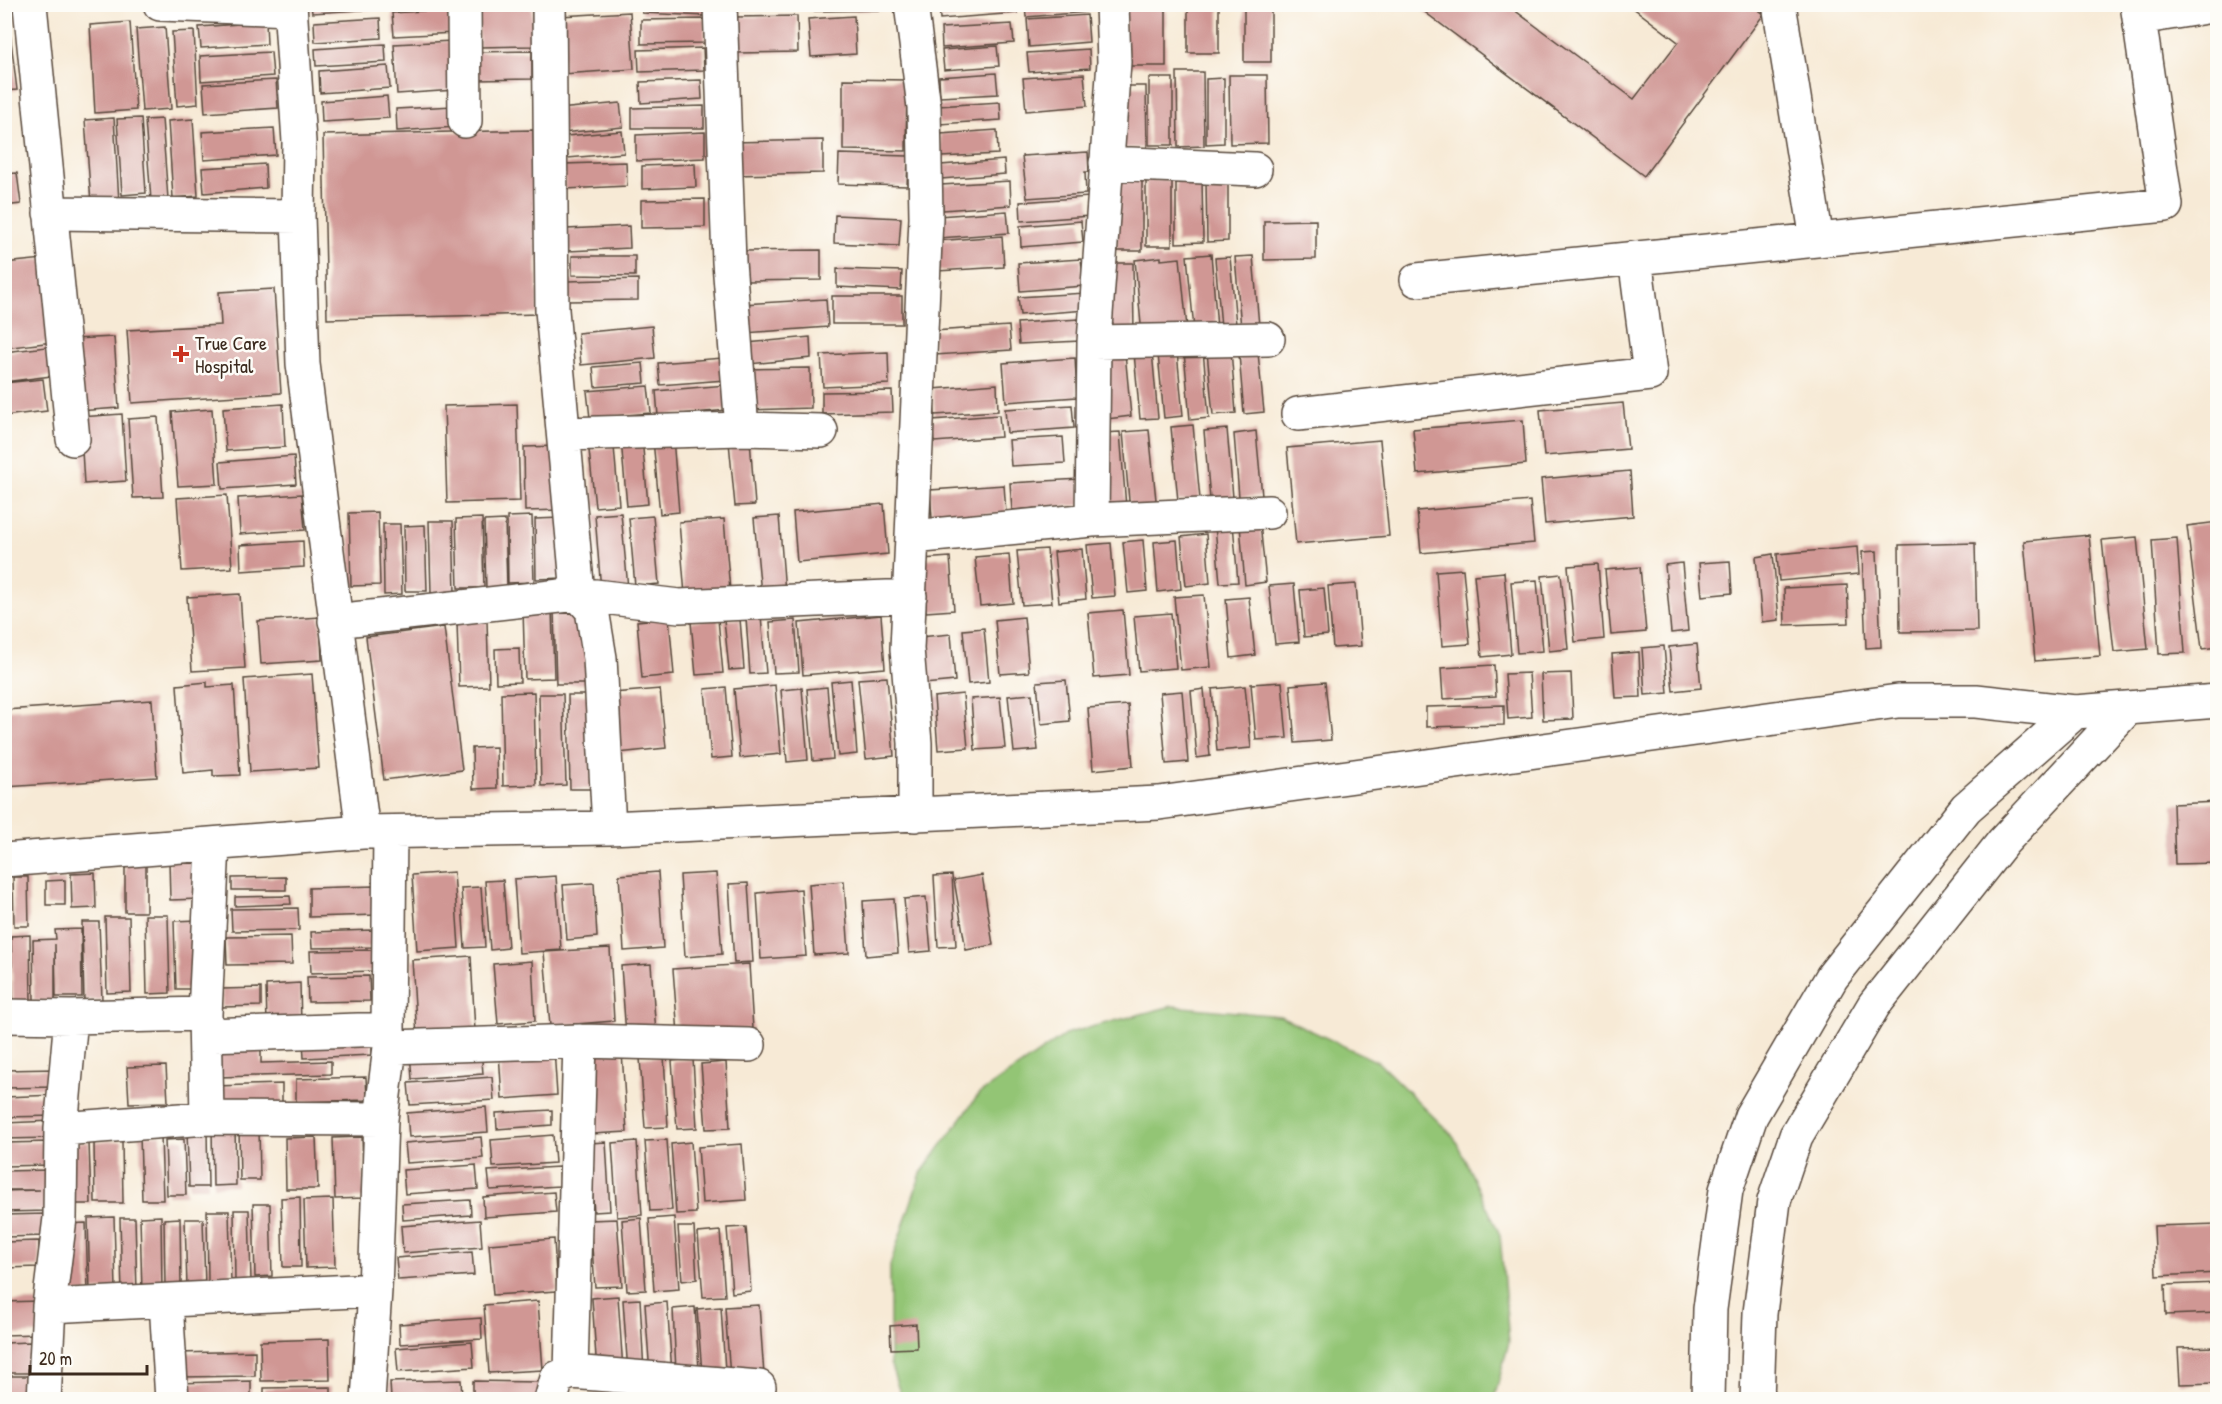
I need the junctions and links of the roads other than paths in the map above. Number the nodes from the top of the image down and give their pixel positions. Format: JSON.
{"nodes":[{"id":1,"x":7,"y":4,"type":"edge"},
{"id":2,"x":37,"y":4,"type":"edge"},
{"id":3,"x":159,"y":4,"type":"edge"},
{"id":4,"x":464,"y":4,"type":"edge"},
{"id":5,"x":549,"y":4,"type":"edge"},
{"id":6,"x":720,"y":4,"type":"edge"},
{"id":7,"x":911,"y":4,"type":"edge"},
{"id":8,"x":1112,"y":4,"type":"edge"},
{"id":9,"x":1779,"y":4,"type":"edge"},
{"id":10,"x":30,"y":5,"type":"edge"},
{"id":11,"x":2217,"y":5,"type":"edge"},
{"id":12,"x":290,"y":7,"type":"edge"},
{"id":13,"x":2138,"y":11,"type":"edge"},
{"id":14,"x":465,"y":121,"type":"dead end"},
{"id":15,"x":1106,"y":163,"type":"junction"},
{"id":16,"x":1255,"y":170,"type":"dead end"},
{"id":17,"x":50,"y":213,"type":"junction"},
{"id":18,"x":298,"y":216,"type":"junction"},
{"id":19,"x":1817,"y":240,"type":"junction"},
{"id":20,"x":1635,"y":258,"type":"junction"},
{"id":21,"x":1417,"y":280,"type":"dead end"},
{"id":22,"x":1268,"y":339,"type":"dead end"},
{"id":23,"x":1094,"y":342,"type":"junction"},
{"id":24,"x":1298,"y":414,"type":"dead end"},
{"id":25,"x":742,"y":429,"type":"junction"},
{"id":26,"x":821,"y":431,"type":"dead end"},
{"id":27,"x":564,"y":434,"type":"junction"},
{"id":28,"x":73,"y":439,"type":"dead end"},
{"id":29,"x":1269,"y":512,"type":"dead end"},
{"id":30,"x":1092,"y":520,"type":"junction"},
{"id":31,"x":912,"y":537,"type":"junction"},
{"id":32,"x":578,"y":594,"type":"junction"},
{"id":33,"x":910,"y":596,"type":"junction"},
{"id":34,"x":335,"y":621,"type":"junction"},
{"id":35,"x":2217,"y":701,"type":"edge"},
{"id":36,"x":2128,"y":708,"type":"junction"},
{"id":37,"x":2075,"y":712,"type":"junction"},
{"id":38,"x":915,"y":815,"type":"junction"},
{"id":39,"x":609,"y":828,"type":"junction"},
{"id":40,"x":377,"y":832,"type":"junction"},
{"id":41,"x":213,"y":844,"type":"junction"},
{"id":42,"x":4,"y":860,"type":"edge"},
{"id":43,"x":4,"y":1016,"type":"edge"},
{"id":44,"x":71,"y":1017,"type":"junction"},
{"id":45,"x":205,"y":1024,"type":"junction"},
{"id":46,"x":389,"y":1038,"type":"junction"},
{"id":47,"x":580,"y":1041,"type":"junction"},
{"id":48,"x":749,"y":1046,"type":"dead end"},
{"id":49,"x":207,"y":1118,"type":"junction"},
{"id":50,"x":381,"y":1119,"type":"junction"},
{"id":51,"x":61,"y":1130,"type":"junction"},
{"id":52,"x":375,"y":1290,"type":"junction"},
{"id":53,"x":166,"y":1302,"type":"junction"},
{"id":54,"x":49,"y":1306,"type":"junction"},
{"id":55,"x":571,"y":1372,"type":"junction"},
{"id":56,"x":759,"y":1387,"type":"dead end"},
{"id":57,"x":44,"y":1400,"type":"edge"},
{"id":58,"x":172,"y":1400,"type":"edge"},
{"id":59,"x":368,"y":1400,"type":"edge"},
{"id":60,"x":551,"y":1400,"type":"edge"},
{"id":61,"x":1707,"y":1400,"type":"edge"},
{"id":62,"x":1757,"y":1400,"type":"edge"}],
"edges":[{"from":1,"to":10,"type":"street"},
{"from":2,"to":10,"type":"street"},
{"from":3,"to":12,"type":"street"},
{"from":4,"to":14,"type":"street"},
{"from":5,"to":27,"type":"street"},
{"from":6,"to":25,"type":"street"},
{"from":7,"to":31,"type":"street"},
{"from":8,"to":15,"type":"street"},
{"from":9,"to":19,"type":"street"},
{"from":10,"to":17,"type":"street"},
{"from":11,"to":13,"type":"street"},
{"from":12,"to":18,"type":"street"},
{"from":13,"to":19,"type":"street"},
{"from":15,"to":16,"type":"street"},
{"from":15,"to":23,"type":"street"},
{"from":17,"to":18,"type":"street"},
{"from":17,"to":28,"type":"street"},
{"from":18,"to":34,"type":"street"},
{"from":19,"to":20,"type":"street"},
{"from":20,"to":21,"type":"street"},
{"from":20,"to":24,"type":"street"},
{"from":22,"to":23,"type":"street"},
{"from":23,"to":30,"type":"street"},
{"from":25,"to":26,"type":"street"},
{"from":25,"to":27,"type":"street"},
{"from":27,"to":32,"type":"street"},
{"from":29,"to":30,"type":"street"},
{"from":30,"to":31,"type":"street"},
{"from":31,"to":33,"type":"street"},
{"from":32,"to":33,"type":"street"},
{"from":32,"to":34,"type":"street"},
{"from":32,"to":39,"type":"street"},
{"from":33,"to":38,"type":"street"},
{"from":34,"to":40,"type":"street"},
{"from":35,"to":36,"type":"street"},
{"from":36,"to":37,"type":"street"},
{"from":36,"to":62,"type":"street"},
{"from":37,"to":38,"type":"street"},
{"from":37,"to":61,"type":"street"},
{"from":38,"to":39,"type":"street"},
{"from":39,"to":40,"type":"street"},
{"from":40,"to":41,"type":"street"},
{"from":40,"to":46,"type":"street"},
{"from":41,"to":42,"type":"street"},
{"from":41,"to":45,"type":"street"},
{"from":43,"to":44,"type":"street"},
{"from":44,"to":45,"type":"street"},
{"from":44,"to":51,"type":"street"},
{"from":45,"to":46,"type":"street"},
{"from":45,"to":49,"type":"street"},
{"from":46,"to":47,"type":"street"},
{"from":46,"to":50,"type":"street"},
{"from":47,"to":48,"type":"street"},
{"from":47,"to":55,"type":"street"},
{"from":49,"to":50,"type":"street"},
{"from":49,"to":51,"type":"street"},
{"from":50,"to":52,"type":"street"},
{"from":51,"to":54,"type":"street"},
{"from":52,"to":53,"type":"street"},
{"from":52,"to":59,"type":"street"},
{"from":53,"to":54,"type":"street"},
{"from":53,"to":58,"type":"street"},
{"from":54,"to":57,"type":"street"},
{"from":55,"to":56,"type":"street"},
{"from":55,"to":60,"type":"street"}]}
